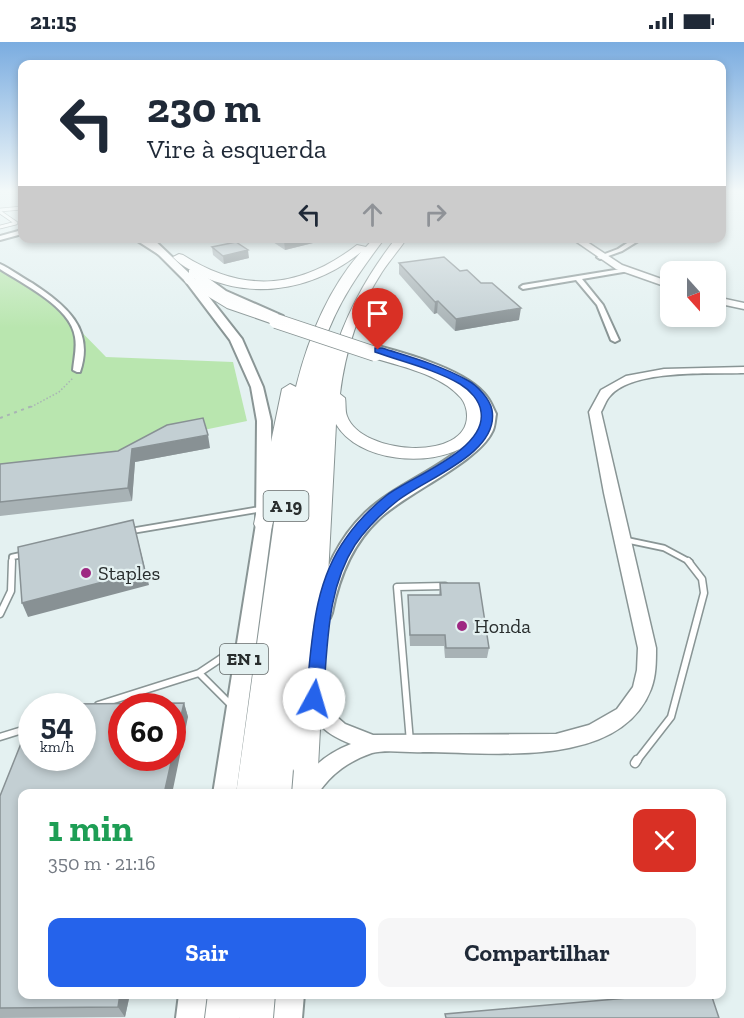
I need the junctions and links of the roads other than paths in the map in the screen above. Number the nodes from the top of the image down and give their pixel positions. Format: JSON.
{"nodes":[{"id":1,"x":145,"y":243,"type":"edge"},
{"id":2,"x":153,"y":243,"type":"edge"},
{"id":3,"x":162,"y":243,"type":"edge"},
{"id":4,"x":365,"y":243,"type":"edge"},
{"id":5,"x":376,"y":243,"type":"edge"},
{"id":6,"x":387,"y":243,"type":"edge"},
{"id":7,"x":398,"y":243,"type":"edge"},
{"id":8,"x":582,"y":243,"type":"edge"},
{"id":9,"x":632,"y":243,"type":"edge"},
{"id":10,"x":357,"y":250,"type":"junction"},
{"id":11,"x":172,"y":257,"type":"junction"},
{"id":12,"x":600,"y":257,"type":"junction"},
{"id":13,"x":0,"y":266,"type":"edge"},
{"id":14,"x":627,"y":270,"type":"junction"},
{"id":15,"x":578,"y":278,"type":"junction"},
{"id":16,"x":190,"y":280,"type":"junction"},
{"id":17,"x":660,"y":282,"type":"edge"},
{"id":18,"x":523,"y":287,"type":"dead end"},
{"id":19,"x":726,"y":302,"type":"edge"},
{"id":20,"x":744,"y":306,"type":"edge"},
{"id":21,"x":276,"y":318,"type":"junction"},
{"id":22,"x":615,"y":340,"type":"dead end"},
{"id":23,"x":377,"y":352,"type":"junction"},
{"id":24,"x":337,"y":366,"type":"junction"},
{"id":25,"x":77,"y":370,"type":"road end"},
{"id":26,"x":744,"y":370,"type":"edge"},
{"id":27,"x":263,"y":517,"type":"junction"},
{"id":28,"x":127,"y":532,"type":"edge"},
{"id":29,"x":621,"y":540,"type":"junction"},
{"id":30,"x":35,"y":552,"type":"edge"},
{"id":31,"x":452,"y":586,"type":"edge"},
{"id":32,"x":0,"y":614,"type":"edge"},
{"id":33,"x":247,"y":641,"type":"junction"},
{"id":34,"x":199,"y":673,"type":"junction"},
{"id":35,"x":314,"y":699,"type":"junction"},
{"id":36,"x":96,"y":706,"type":"edge"},
{"id":37,"x":237,"y":710,"type":"junction"},
{"id":38,"x":18,"y":731,"type":"edge"},
{"id":39,"x":0,"y":737,"type":"edge"},
{"id":40,"x":373,"y":744,"type":"junction"},
{"id":41,"x":410,"y":744,"type":"junction"},
{"id":42,"x":635,"y":763,"type":"dead end"},
{"id":43,"x":305,"y":767,"type":"junction"},
{"id":44,"x":225,"y":789,"type":"edge"},
{"id":45,"x":251,"y":789,"type":"edge"},
{"id":46,"x":277,"y":789,"type":"edge"},
{"id":47,"x":305,"y":789,"type":"edge"},
{"id":48,"x":309,"y":789,"type":"edge"},
{"id":49,"x":192,"y":999,"type":"edge"},
{"id":50,"x":224,"y":999,"type":"edge"},
{"id":51,"x":258,"y":999,"type":"edge"},
{"id":52,"x":290,"y":999,"type":"edge"},
{"id":53,"x":190,"y":1018,"type":"edge"},
{"id":54,"x":222,"y":1018,"type":"edge"},
{"id":55,"x":256,"y":1018,"type":"edge"},
{"id":56,"x":288,"y":1018,"type":"edge"}],
"edges":[{"from":1,"to":11,"type":"street"},
{"from":2,"to":11,"type":"main road","number":"EN 1"},
{"from":3,"to":11,"type":"main road","number":"EN 1"},
{"from":4,"to":10,"type":"highway"},
{"from":5,"to":45,"type":"highway","number":"A 19"},
{"from":6,"to":46,"type":"highway","number":"A 19"},
{"from":7,"to":24,"type":"highway"},
{"from":8,"to":12,"type":"street"},
{"from":9,"to":12,"type":"street"},
{"from":10,"to":11,"type":"highway"},
{"from":10,"to":27,"type":"highway"},
{"from":11,"to":16,"type":"main road","number":"EN 1"},
{"from":11,"to":21,"type":"main road","number":"EN 1"},
{"from":12,"to":14,"type":"street"},
{"from":13,"to":25,"type":"street"},
{"from":14,"to":15,"type":"street"},
{"from":14,"to":17,"type":"street"},
{"from":15,"to":18,"type":"street"},
{"from":15,"to":22,"type":"street"},
{"from":16,"to":21,"type":"highway"},
{"from":16,"to":27,"type":"main road","number":"EN 1"},
{"from":19,"to":20,"type":"street"},
{"from":21,"to":23,"type":"highway","bridge":true},
{"from":23,"to":24,"type":"highway"},
{"from":23,"to":35,"type":"main road"},
{"from":24,"to":43,"type":"highway"},
{"from":26,"to":29,"type":"street"},
{"from":27,"to":28,"type":"lane"},
{"from":27,"to":33,"type":"main road","number":"EN 1"},
{"from":29,"to":41,"type":"street"},
{"from":29,"to":42,"type":"lane"},
{"from":30,"to":32,"type":"lane"},
{"from":31,"to":41,"type":"lane"},
{"from":33,"to":34,"type":"lane"},
{"from":33,"to":37,"type":"main road","number":"EN 1"},
{"from":34,"to":36,"type":"lane"},
{"from":34,"to":37,"type":"lane"},
{"from":35,"to":40,"type":"street"},
{"from":35,"to":43,"type":"main road"},
{"from":37,"to":44,"type":"main road","number":"EN 1"},
{"from":38,"to":39,"type":"lane"},
{"from":40,"to":41,"type":"street"},
{"from":40,"to":48,"type":"street"},
{"from":43,"to":47,"type":"main road"},
{"from":49,"to":53,"type":"main road"},
{"from":50,"to":54,"type":"highway"},
{"from":51,"to":55,"type":"highway"},
{"from":52,"to":56,"type":"main road"}]}
